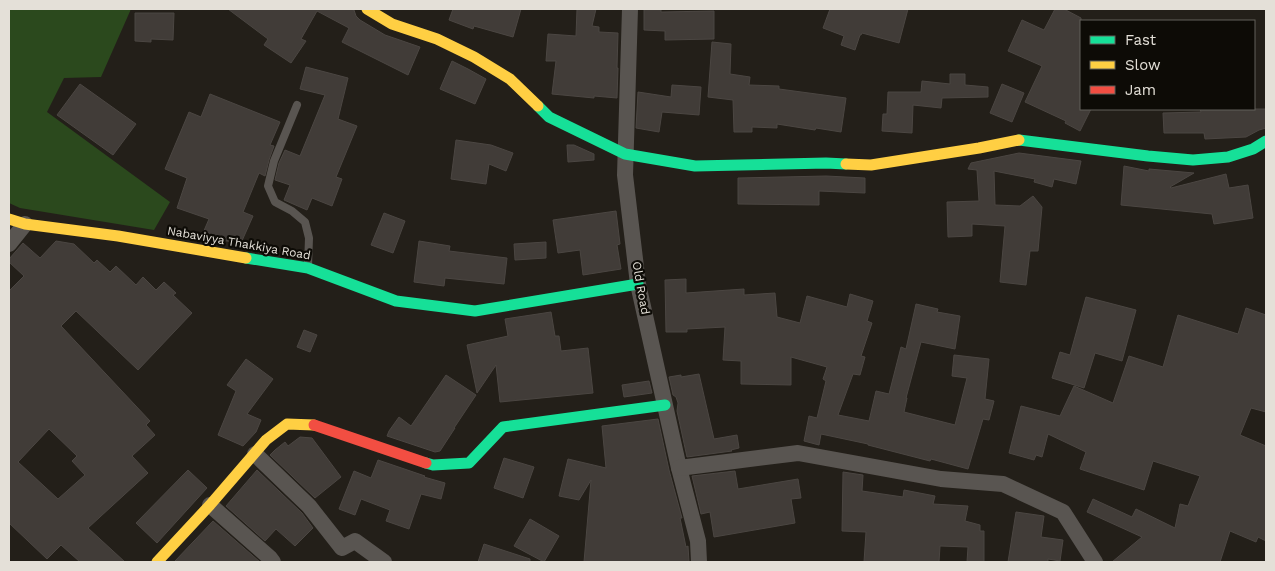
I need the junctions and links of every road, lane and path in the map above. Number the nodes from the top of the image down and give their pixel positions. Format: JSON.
{"nodes":[{"id":1,"x":367,"y":9,"type":"edge"},
{"id":2,"x":630,"y":9,"type":"edge"},
{"id":3,"x":297,"y":104,"type":"dead end"},
{"id":4,"x":1266,"y":141,"type":"edge"},
{"id":5,"x":625,"y":154,"type":"junction"},
{"id":6,"x":9,"y":219,"type":"edge"},
{"id":7,"x":25,"y":224,"type":"junction"},
{"id":8,"x":9,"y":244,"type":"edge"},
{"id":9,"x":308,"y":268,"type":"junction"},
{"id":10,"x":638,"y":284,"type":"junction"},
{"id":11,"x":665,"y":406,"type":"junction"},
{"id":12,"x":255,"y":454,"type":"junction"},
{"id":13,"x":680,"y":468,"type":"junction"},
{"id":14,"x":210,"y":505,"type":"junction"},
{"id":15,"x":157,"y":562,"type":"edge"},
{"id":16,"x":273,"y":562,"type":"edge"},
{"id":17,"x":384,"y":562,"type":"edge"},
{"id":18,"x":700,"y":562,"type":"edge"},
{"id":19,"x":1094,"y":562,"type":"edge"}],
"edges":[{"from":1,"to":5,"type":"street"},
{"from":2,"to":5,"type":"street","name":"Old Road"},
{"from":3,"to":9,"type":"lane"},
{"from":4,"to":5,"type":"street"},
{"from":5,"to":10,"type":"street","name":"Old Road"},
{"from":6,"to":7,"type":"street","name":"Nabaviyya Thakkiya Road"},
{"from":7,"to":8,"type":"street"},
{"from":7,"to":9,"type":"street","name":"Nabaviyya Thakkiya Road"},
{"from":9,"to":10,"type":"street","name":"Nabaviyya Thakkiya Road"},
{"from":10,"to":11,"type":"street","name":"Old Road"},
{"from":11,"to":12,"type":"street"},
{"from":11,"to":13,"type":"street","name":"Old Road"},
{"from":12,"to":14,"type":"street"},
{"from":12,"to":17,"type":"street"},
{"from":13,"to":18,"type":"street","name":"Old Road"},
{"from":13,"to":19,"type":"street"},
{"from":14,"to":15,"type":"street"},
{"from":14,"to":16,"type":"street"}]}
